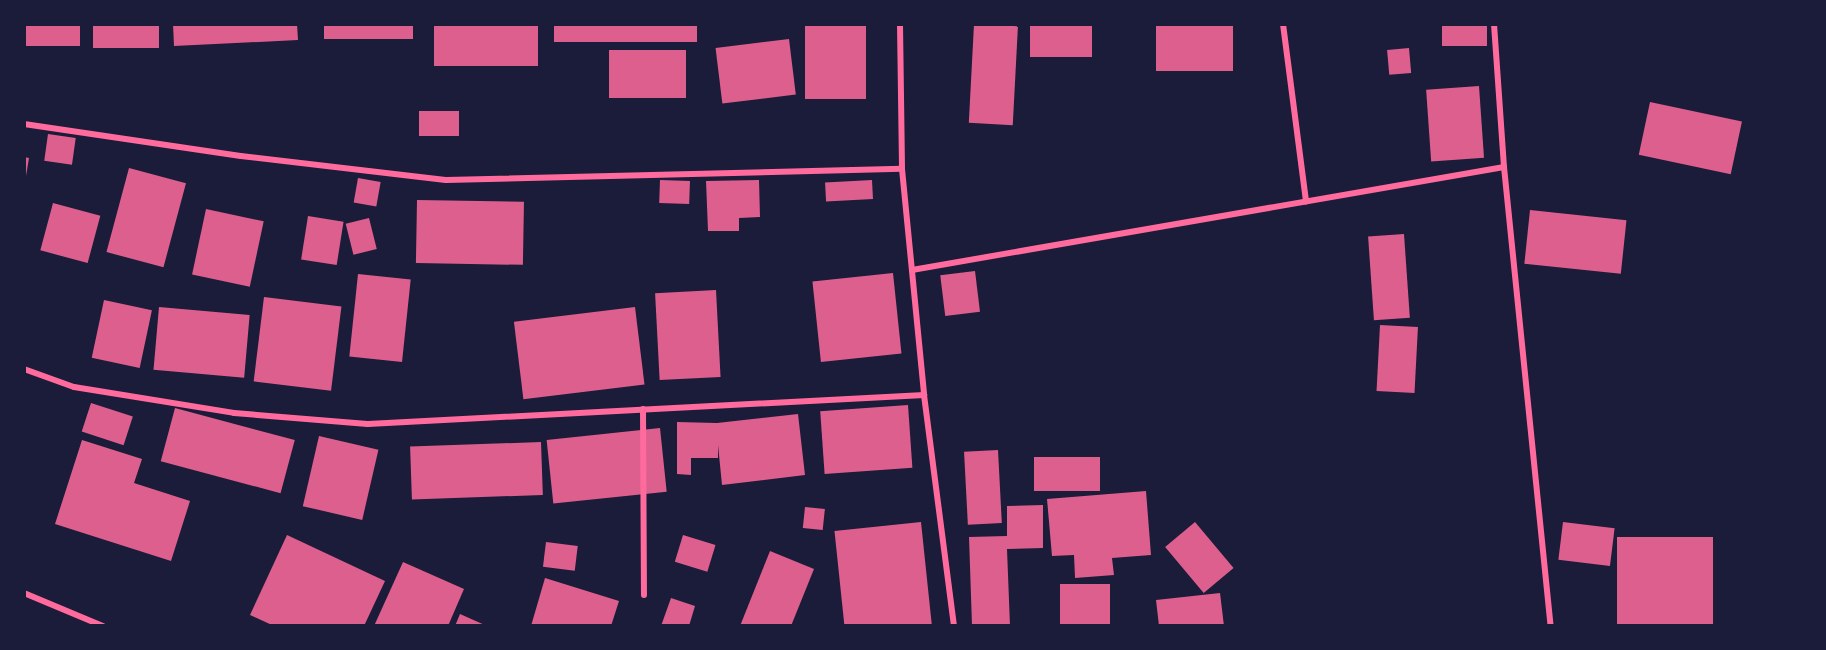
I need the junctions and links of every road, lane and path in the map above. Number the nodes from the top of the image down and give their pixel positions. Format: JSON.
{"nodes":[{"id":1,"x":900,"y":24,"type":"edge"},
{"id":2,"x":1283,"y":24,"type":"edge"},
{"id":3,"x":1494,"y":24,"type":"edge"},
{"id":4,"x":24,"y":124,"type":"edge"},
{"id":5,"x":1504,"y":167,"type":"junction"},
{"id":6,"x":903,"y":169,"type":"junction"},
{"id":7,"x":1306,"y":202,"type":"junction"},
{"id":8,"x":912,"y":270,"type":"junction"},
{"id":9,"x":24,"y":369,"type":"edge"},
{"id":10,"x":924,"y":394,"type":"junction"},
{"id":11,"x":643,"y":409,"type":"junction"},
{"id":12,"x":24,"y":593,"type":"edge"},
{"id":13,"x":645,"y":595,"type":"dead end"},
{"id":14,"x":103,"y":626,"type":"edge"},
{"id":15,"x":954,"y":626,"type":"edge"},
{"id":16,"x":1551,"y":626,"type":"edge"}],
"edges":[{"from":1,"to":6,"type":"street"},
{"from":2,"to":7,"type":"street"},
{"from":3,"to":5,"type":"street"},
{"from":4,"to":6,"type":"street"},
{"from":5,"to":7,"type":"street"},
{"from":5,"to":16,"type":"street"},
{"from":6,"to":8,"type":"street"},
{"from":7,"to":8,"type":"street"},
{"from":8,"to":10,"type":"street"},
{"from":9,"to":11,"type":"street"},
{"from":10,"to":11,"type":"street"},
{"from":10,"to":15,"type":"street"},
{"from":11,"to":13,"type":"street"},
{"from":12,"to":14,"type":"street"}]}
